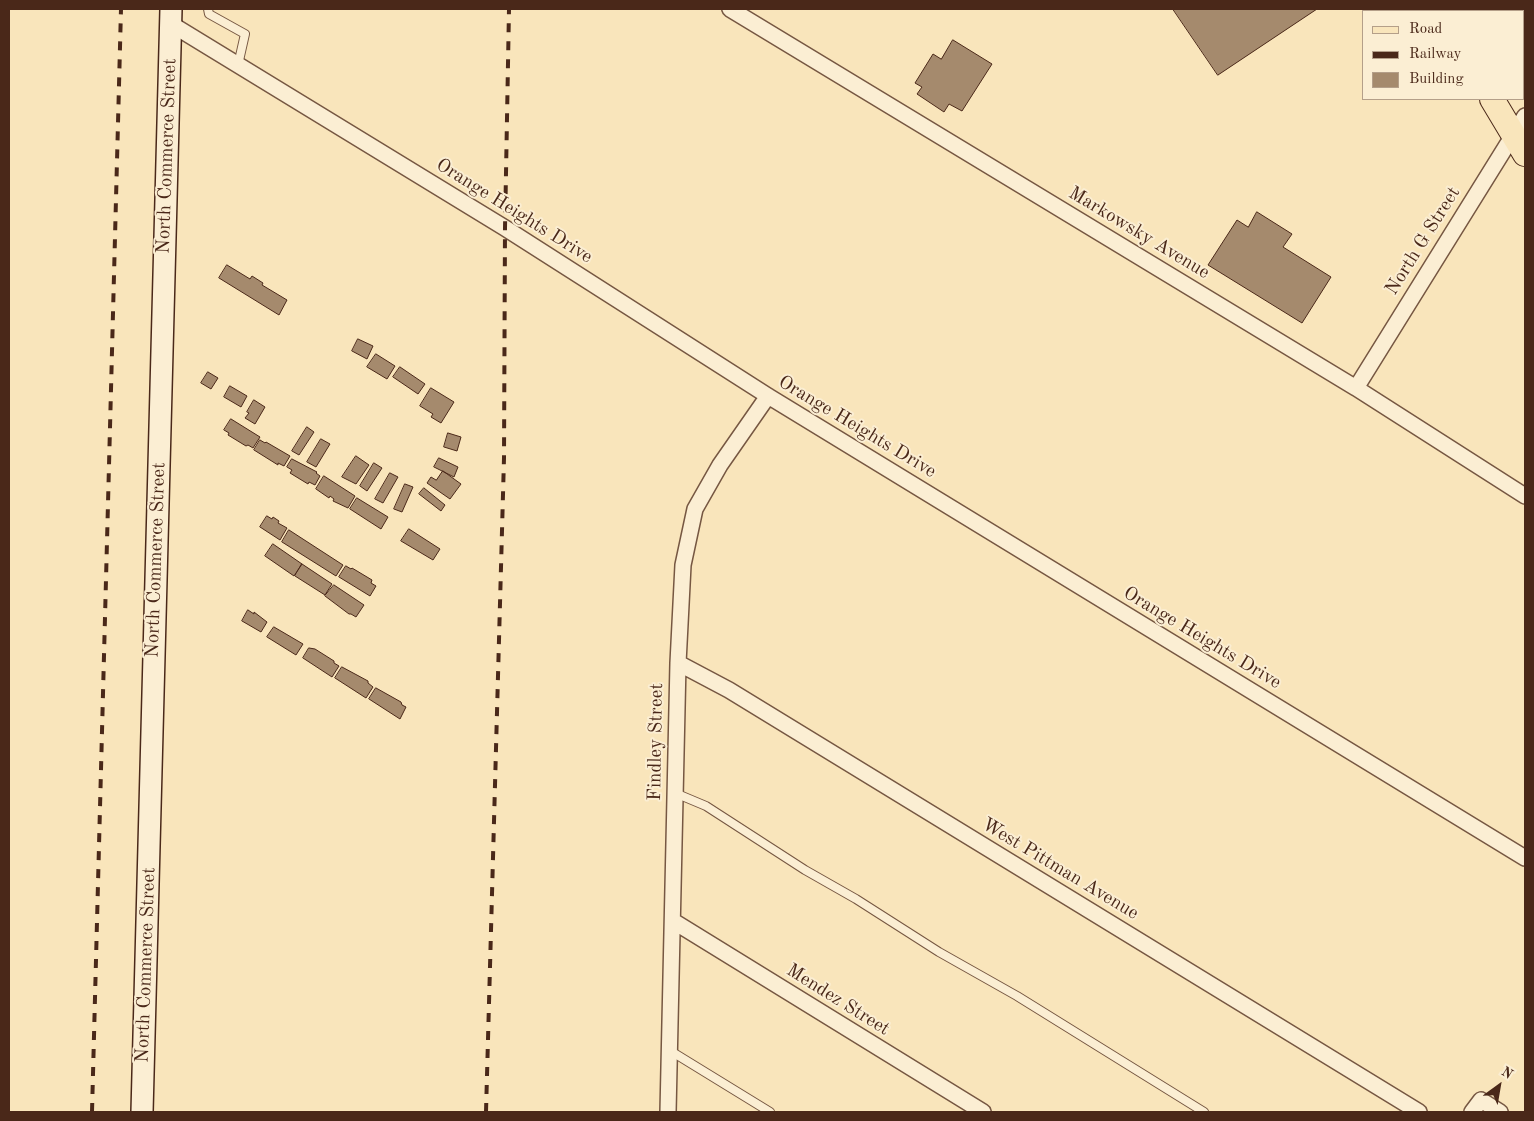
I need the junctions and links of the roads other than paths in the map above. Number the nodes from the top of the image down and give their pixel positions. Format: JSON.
{"nodes":[{"id":1,"x":208,"y":9,"type":"edge"},
{"id":2,"x":730,"y":9,"type":"edge"},
{"id":3,"x":171,"y":16,"type":"edge"},
{"id":4,"x":238,"y":65,"type":"junction"},
{"id":5,"x":1493,"y":100,"type":"edge"},
{"id":6,"x":1521,"y":135,"type":"edge"},
{"id":7,"x":1356,"y":388,"type":"junction"},
{"id":8,"x":768,"y":396,"type":"junction"},
{"id":9,"x":1525,"y":496,"type":"edge"},
{"id":10,"x":678,"y":663,"type":"junction"},
{"id":11,"x":675,"y":793,"type":"junction"},
{"id":12,"x":1525,"y":858,"type":"edge"},
{"id":13,"x":673,"y":921,"type":"junction"},
{"id":14,"x":669,"y":1050,"type":"junction"},
{"id":15,"x":1476,"y":1106,"type":"edge"},
{"id":16,"x":142,"y":1112,"type":"edge"},
{"id":17,"x":668,"y":1112,"type":"edge"},
{"id":18,"x":770,"y":1112,"type":"edge"},
{"id":19,"x":983,"y":1112,"type":"edge"},
{"id":20,"x":1204,"y":1112,"type":"edge"},
{"id":21,"x":1419,"y":1112,"type":"edge"},
{"id":22,"x":1500,"y":1112,"type":"edge"}],
"edges":[{"from":1,"to":4,"type":"lane"},
{"from":2,"to":7,"type":"street","name":"Markowsky Avenue"},
{"from":3,"to":4,"type":"street","name":"Orange Heights Drive"},
{"from":3,"to":16,"type":"main road","name":"North Commerce Street"},
{"from":4,"to":8,"type":"street","name":"Orange Heights Drive"},
{"from":5,"to":6,"type":"main road"},
{"from":6,"to":7,"type":"street","name":"North G Street"},
{"from":7,"to":9,"type":"street","name":"Markowsky Avenue"},
{"from":8,"to":10,"type":"street","name":"Findley Street"},
{"from":8,"to":12,"type":"street","name":"Orange Heights Drive"},
{"from":10,"to":11,"type":"street","name":"Findley Street"},
{"from":10,"to":21,"type":"street","name":"West Pittman Avenue"},
{"from":11,"to":13,"type":"street","name":"Findley Street"},
{"from":11,"to":20,"type":"lane"},
{"from":13,"to":14,"type":"street","name":"Findley Street"},
{"from":13,"to":19,"type":"street","name":"Mendez Street"},
{"from":14,"to":17,"type":"street","name":"Findley Street"},
{"from":14,"to":18,"type":"lane"},
{"from":15,"to":22,"type":"street"}]}
